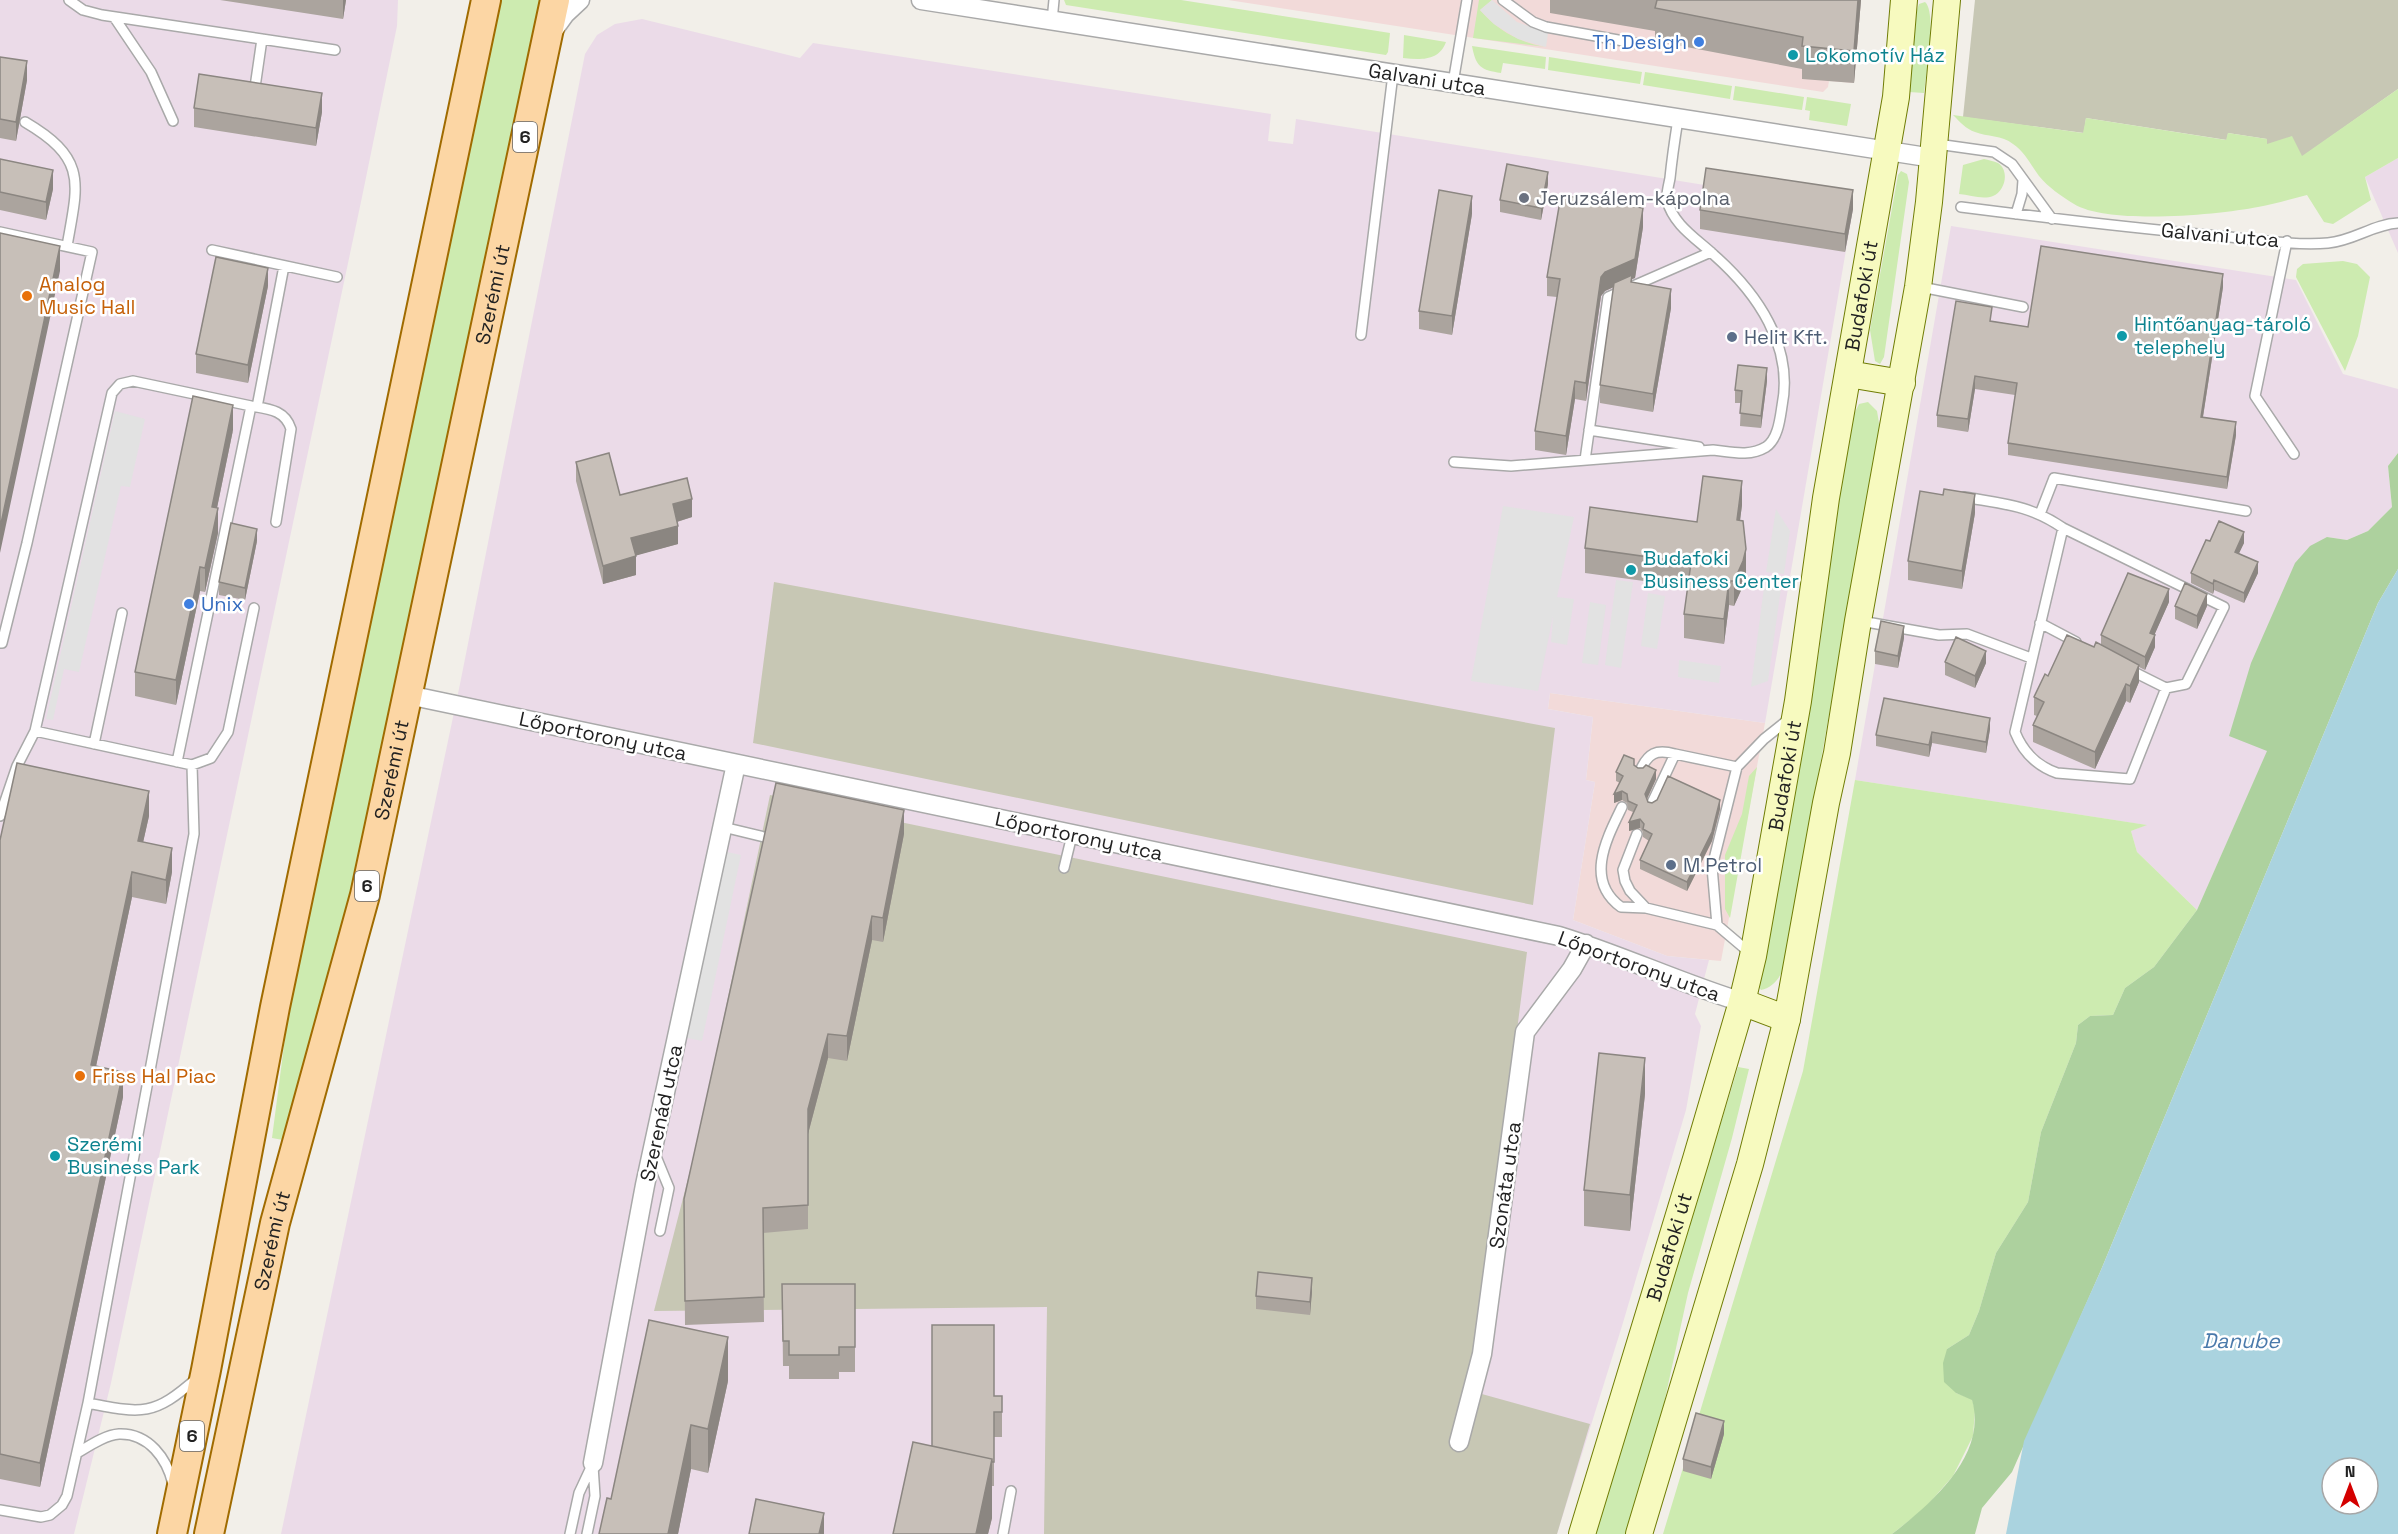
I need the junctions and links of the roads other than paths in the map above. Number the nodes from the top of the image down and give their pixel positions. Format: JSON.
{"nodes":[{"id":1,"x":69,"y":0,"type":"edge"},
{"id":2,"x":486,"y":0,"type":"edge"},
{"id":3,"x":555,"y":0,"type":"edge"},
{"id":4,"x":580,"y":0,"type":"edge"},
{"id":5,"x":921,"y":0,"type":"edge"},
{"id":6,"x":1054,"y":0,"type":"edge"},
{"id":7,"x":1467,"y":0,"type":"edge"},
{"id":8,"x":1503,"y":0,"type":"edge"},
{"id":9,"x":1904,"y":0,"type":"edge"},
{"id":10,"x":1947,"y":0,"type":"edge"},
{"id":11,"x":114,"y":17,"type":"junction"},
{"id":12,"x":1052,"y":21,"type":"junction"},
{"id":13,"x":262,"y":39,"type":"junction"},
{"id":14,"x":546,"y":40,"type":"junction"},
{"id":15,"x":1640,"y":44,"type":"dead end"},
{"id":16,"x":335,"y":50,"type":"dead end"},
{"id":17,"x":1393,"y":74,"type":"junction"},
{"id":18,"x":1453,"y":83,"type":"junction"},
{"id":19,"x":254,"y":94,"type":"edge"},
{"id":20,"x":1678,"y":118,"type":"junction"},
{"id":21,"x":173,"y":121,"type":"dead end"},
{"id":22,"x":25,"y":122,"type":"dead end"},
{"id":23,"x":1887,"y":151,"type":"junction"},
{"id":24,"x":1934,"y":151,"type":"junction"},
{"id":25,"x":2023,"y":180,"type":"junction"},
{"id":26,"x":1961,"y":207,"type":"dead end"},
{"id":27,"x":2016,"y":214,"type":"junction"},
{"id":28,"x":2052,"y":219,"type":"junction"},
{"id":29,"x":2398,"y":223,"type":"edge"},
{"id":30,"x":0,"y":232,"type":"edge"},
{"id":31,"x":2287,"y":242,"type":"junction"},
{"id":32,"x":67,"y":246,"type":"junction"},
{"id":33,"x":212,"y":250,"type":"dead end"},
{"id":34,"x":1712,"y":252,"type":"junction"},
{"id":35,"x":284,"y":266,"type":"junction"},
{"id":36,"x":337,"y":277,"type":"dead end"},
{"id":37,"x":1918,"y":287,"type":"junction"},
{"id":38,"x":2023,"y":307,"type":"dead end"},
{"id":39,"x":1361,"y":335,"type":"dead end"},
{"id":40,"x":1848,"y":374,"type":"junction"},
{"id":41,"x":1902,"y":382,"type":"junction"},
{"id":42,"x":254,"y":406,"type":"junction"},
{"id":43,"x":1589,"y":430,"type":"junction"},
{"id":44,"x":1713,"y":450,"type":"junction"},
{"id":45,"x":2294,"y":454,"type":"dead end"},
{"id":46,"x":1585,"y":460,"type":"junction"},
{"id":47,"x":1454,"y":462,"type":"dead end"},
{"id":48,"x":1957,"y":496,"type":"edge"},
{"id":49,"x":2246,"y":512,"type":"dead end"},
{"id":50,"x":2040,"y":514,"type":"junction"},
{"id":51,"x":276,"y":522,"type":"dead end"},
{"id":52,"x":2063,"y":528,"type":"junction"},
{"id":53,"x":254,"y":608,"type":"dead end"},
{"id":54,"x":122,"y":613,"type":"dead end"},
{"id":55,"x":1858,"y":621,"type":"junction"},
{"id":56,"x":2040,"y":623,"type":"junction"},
{"id":57,"x":1,"y":645,"type":"edge"},
{"id":58,"x":2082,"y":645,"type":"edge"},
{"id":59,"x":2031,"y":658,"type":"junction"},
{"id":60,"x":2124,"y":667,"type":"edge"},
{"id":61,"x":2166,"y":688,"type":"junction"},
{"id":62,"x":408,"y":695,"type":"junction"},
{"id":63,"x":1796,"y":714,"type":"junction"},
{"id":64,"x":35,"y":731,"type":"junction"},
{"id":65,"x":94,"y":744,"type":"junction"},
{"id":66,"x":1675,"y":754,"type":"junction"},
{"id":67,"x":177,"y":762,"type":"junction"},
{"id":68,"x":736,"y":764,"type":"junction"},
{"id":69,"x":192,"y":765,"type":"junction"},
{"id":70,"x":1737,"y":767,"type":"junction"},
{"id":71,"x":1640,"y":771,"type":"edge"},
{"id":72,"x":1651,"y":805,"type":"edge"},
{"id":73,"x":1622,"y":807,"type":"dead end"},
{"id":74,"x":0,"y":816,"type":"edge"},
{"id":75,"x":723,"y":826,"type":"junction"},
{"id":76,"x":1637,"y":834,"type":"dead end"},
{"id":77,"x":1072,"y":835,"type":"junction"},
{"id":78,"x":764,"y":837,"type":"edge"},
{"id":79,"x":1064,"y":868,"type":"dead end"},
{"id":80,"x":1646,"y":908,"type":"junction"},
{"id":81,"x":1716,"y":926,"type":"junction"},
{"id":82,"x":1586,"y":944,"type":"junction"},
{"id":83,"x":1754,"y":956,"type":"junction"},
{"id":84,"x":1742,"y":1002,"type":"junction"},
{"id":85,"x":1787,"y":1020,"type":"junction"},
{"id":86,"x":653,"y":1149,"type":"junction"},
{"id":87,"x":660,"y":1231,"type":"dead end"},
{"id":88,"x":206,"y":1370,"type":"junction"},
{"id":89,"x":88,"y":1404,"type":"junction"},
{"id":90,"x":1459,"y":1442,"type":"dead end"},
{"id":91,"x":77,"y":1453,"type":"junction"},
{"id":92,"x":592,"y":1463,"type":"junction"},
{"id":93,"x":1011,"y":1491,"type":"dead end"},
{"id":94,"x":178,"y":1503,"type":"junction"},
{"id":95,"x":0,"y":1510,"type":"edge"},
{"id":96,"x":172,"y":1534,"type":"edge"},
{"id":97,"x":209,"y":1534,"type":"edge"},
{"id":98,"x":570,"y":1534,"type":"edge"},
{"id":99,"x":587,"y":1534,"type":"edge"},
{"id":100,"x":1003,"y":1534,"type":"edge"},
{"id":101,"x":1582,"y":1534,"type":"edge"},
{"id":102,"x":1639,"y":1534,"type":"edge"}],
"edges":[{"from":1,"to":11,"type":"lane"},
{"from":2,"to":88,"type":"main road","name":"Szerémi út","number":"6"},
{"from":3,"to":14,"type":"main road","name":"Szerémi út","number":"6"},
{"from":4,"to":14,"type":"street"},
{"from":5,"to":12,"type":"street","name":"Galvani utca"},
{"from":6,"to":12,"type":"lane"},
{"from":7,"to":18,"type":"lane"},
{"from":8,"to":15,"type":"lane"},
{"from":9,"to":23,"type":"main road","name":"Budafoki út"},
{"from":10,"to":24,"type":"main road"},
{"from":11,"to":13,"type":"lane"},
{"from":11,"to":21,"type":"lane"},
{"from":12,"to":17,"type":"street","name":"Galvani utca"},
{"from":13,"to":16,"type":"lane"},
{"from":13,"to":19,"type":"lane"},
{"from":14,"to":62,"type":"main road","name":"Szerémi út","number":"6"},
{"from":17,"to":18,"type":"street","name":"Galvani utca"},
{"from":17,"to":39,"type":"lane"},
{"from":18,"to":20,"type":"street","name":"Galvani utca"},
{"from":20,"to":23,"type":"street","name":"Galvani utca"},
{"from":20,"to":34,"type":"lane"},
{"from":22,"to":32,"type":"lane"},
{"from":23,"to":24,"type":"street","name":"Galvani utca"},
{"from":23,"to":40,"type":"main road","name":"Budafoki út"},
{"from":24,"to":25,"type":"lane","name":"Galvani utca"},
{"from":24,"to":37,"type":"main road"},
{"from":25,"to":27,"type":"lane"},
{"from":25,"to":28,"type":"lane","name":"Galvani utca"},
{"from":26,"to":27,"type":"lane","name":"Galvani utca"},
{"from":27,"to":28,"type":"lane","name":"Galvani utca"},
{"from":28,"to":31,"type":"lane","name":"Galvani utca"},
{"from":29,"to":31,"type":"lane","name":"Galvani utca"},
{"from":30,"to":32,"type":"lane"},
{"from":31,"to":45,"type":"lane"},
{"from":32,"to":57,"type":"lane"},
{"from":33,"to":35,"type":"lane"},
{"from":34,"to":43,"type":"lane"},
{"from":34,"to":44,"type":"lane"},
{"from":35,"to":36,"type":"lane"},
{"from":35,"to":42,"type":"lane"},
{"from":37,"to":38,"type":"lane"},
{"from":37,"to":41,"type":"main road"},
{"from":40,"to":41,"type":"main road"},
{"from":40,"to":63,"type":"main road","name":"Budafoki út"},
{"from":41,"to":55,"type":"main road"},
{"from":42,"to":51,"type":"lane"},
{"from":42,"to":64,"type":"lane"},
{"from":42,"to":67,"type":"lane"},
{"from":43,"to":44,"type":"lane"},
{"from":43,"to":46,"type":"lane"},
{"from":44,"to":46,"type":"lane"},
{"from":46,"to":47,"type":"lane"},
{"from":48,"to":50,"type":"lane"},
{"from":49,"to":50,"type":"lane"},
{"from":50,"to":52,"type":"lane"},
{"from":52,"to":56,"type":"lane"},
{"from":52,"to":61,"type":"lane"},
{"from":53,"to":69,"type":"lane"},
{"from":54,"to":65,"type":"lane"},
{"from":55,"to":59,"type":"lane"},
{"from":55,"to":85,"type":"main road"},
{"from":56,"to":58,"type":"lane"},
{"from":56,"to":59,"type":"lane"},
{"from":59,"to":61,"type":"lane"},
{"from":60,"to":61,"type":"lane"},
{"from":62,"to":68,"type":"street","name":"Lőportorony utca"},
{"from":62,"to":97,"type":"main road","name":"Szerémi út","number":"6"},
{"from":63,"to":70,"type":"lane"},
{"from":63,"to":83,"type":"main road","name":"Budafoki út"},
{"from":64,"to":65,"type":"lane"},
{"from":64,"to":74,"type":"lane"},
{"from":65,"to":67,"type":"lane"},
{"from":66,"to":70,"type":"lane"},
{"from":66,"to":71,"type":"lane"},
{"from":66,"to":72,"type":"lane"},
{"from":67,"to":69,"type":"lane"},
{"from":68,"to":75,"type":"street","name":"Szerenád utca"},
{"from":68,"to":77,"type":"street","name":"Lőportorony utca"},
{"from":69,"to":89,"type":"lane"},
{"from":70,"to":81,"type":"lane"},
{"from":73,"to":80,"type":"lane"},
{"from":75,"to":78,"type":"lane"},
{"from":75,"to":86,"type":"street","name":"Szerenád utca"},
{"from":76,"to":80,"type":"lane"},
{"from":77,"to":79,"type":"lane"},
{"from":77,"to":82,"type":"street","name":"Lőportorony utca"},
{"from":80,"to":81,"type":"lane"},
{"from":81,"to":83,"type":"lane"},
{"from":82,"to":84,"type":"street","name":"Lőportorony utca"},
{"from":82,"to":90,"type":"street","name":"Szonáta utca"},
{"from":83,"to":84,"type":"main road","name":"Budafoki út"},
{"from":84,"to":85,"type":"main road"},
{"from":84,"to":101,"type":"main road","name":"Budafoki út"},
{"from":85,"to":102,"type":"main road"},
{"from":86,"to":87,"type":"lane"},
{"from":86,"to":92,"type":"street","name":"Szerenád utca"},
{"from":88,"to":89,"type":"lane"},
{"from":88,"to":94,"type":"main road","name":"Szerémi út","number":"6"},
{"from":89,"to":91,"type":"lane"},
{"from":91,"to":94,"type":"lane"},
{"from":91,"to":95,"type":"lane"},
{"from":92,"to":98,"type":"lane"},
{"from":92,"to":99,"type":"lane"},
{"from":93,"to":100,"type":"lane"},
{"from":94,"to":96,"type":"main road","name":"Szerémi út","number":"6"}]}
